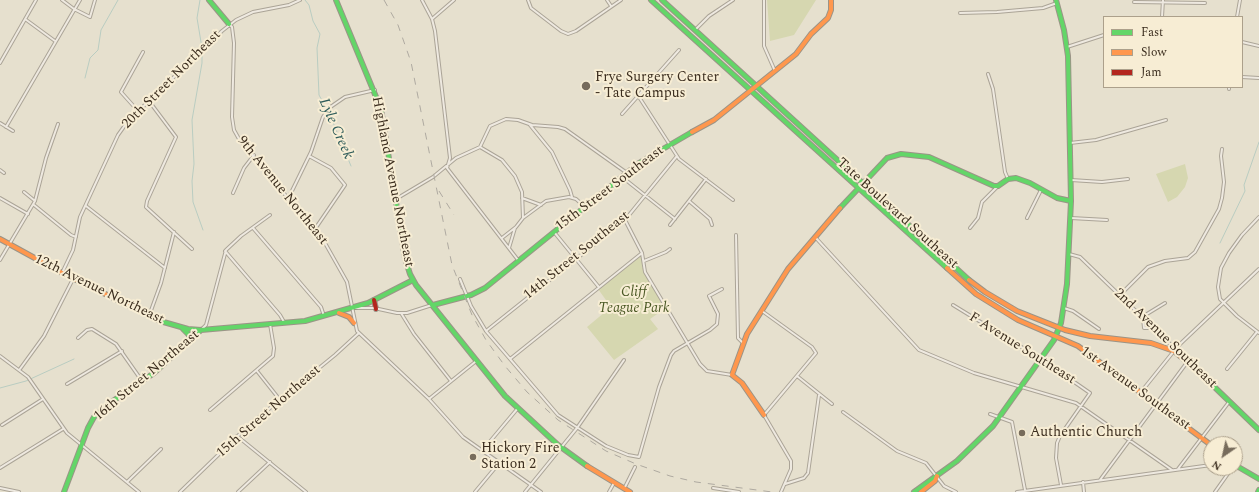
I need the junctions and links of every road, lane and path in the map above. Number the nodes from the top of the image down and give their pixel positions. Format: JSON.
{"nodes":[{"id":1,"x":36,"y":0,"type":"edge"},
{"id":2,"x":62,"y":0,"type":"edge"},
{"id":3,"x":80,"y":0,"type":"edge"},
{"id":4,"x":95,"y":0,"type":"edge"},
{"id":5,"x":209,"y":0,"type":"edge"},
{"id":6,"x":300,"y":0,"type":"edge"},
{"id":7,"x":336,"y":0,"type":"edge"},
{"id":8,"x":422,"y":0,"type":"edge"},
{"id":9,"x":454,"y":0,"type":"edge"},
{"id":10,"x":528,"y":0,"type":"edge"},
{"id":11,"x":607,"y":0,"type":"edge"},
{"id":12,"x":621,"y":0,"type":"edge"},
{"id":13,"x":651,"y":0,"type":"edge"},
{"id":14,"x":662,"y":0,"type":"edge"},
{"id":15,"x":733,"y":0,"type":"edge"},
{"id":16,"x":764,"y":0,"type":"edge"},
{"id":17,"x":831,"y":0,"type":"edge"},
{"id":18,"x":1240,"y":0,"type":"edge"},
{"id":19,"x":1163,"y":1,"type":"edge"},
{"id":20,"x":1056,"y":2,"type":"edge"},
{"id":21,"x":1134,"y":2,"type":"dead end"},
{"id":22,"x":1205,"y":3,"type":"dead end"},
{"id":23,"x":611,"y":6,"type":"junction"},
{"id":24,"x":74,"y":9,"type":"junction"},
{"id":25,"x":960,"y":13,"type":"dead end"},
{"id":26,"x":1162,"y":16,"type":"edge"},
{"id":27,"x":1237,"y":16,"type":"edge"},
{"id":28,"x":25,"y":19,"type":"junction"},
{"id":29,"x":432,"y":19,"type":"junction"},
{"id":30,"x":229,"y":24,"type":"junction"},
{"id":31,"x":695,"y":30,"type":"junction"},
{"id":32,"x":1103,"y":35,"type":"edge"},
{"id":33,"x":56,"y":41,"type":"junction"},
{"id":34,"x":1243,"y":42,"type":"edge"},
{"id":35,"x":1259,"y":46,"type":"edge"},
{"id":36,"x":1067,"y":47,"type":"junction"},
{"id":37,"x":678,"y":50,"type":"dead end"},
{"id":38,"x":143,"y":52,"type":"dead end"},
{"id":39,"x":0,"y":63,"type":"edge"},
{"id":40,"x":775,"y":71,"type":"junction"},
{"id":41,"x":988,"y":74,"type":"dead end"},
{"id":42,"x":1243,"y":77,"type":"edge"},
{"id":43,"x":1259,"y":78,"type":"edge"},
{"id":44,"x":756,"y":86,"type":"junction"},
{"id":45,"x":375,"y":90,"type":"junction"},
{"id":46,"x":751,"y":90,"type":"junction"},
{"id":47,"x":639,"y":97,"type":"junction"},
{"id":48,"x":149,"y":101,"type":"junction"},
{"id":49,"x":138,"y":111,"type":"junction"},
{"id":50,"x":622,"y":114,"type":"dead end"},
{"id":51,"x":1166,"y":120,"type":"dead end"},
{"id":52,"x":0,"y":124,"type":"edge"},
{"id":53,"x":58,"y":124,"type":"dead end"},
{"id":54,"x":529,"y":124,"type":"junction"},
{"id":55,"x":6,"y":127,"type":"junction"},
{"id":56,"x":13,"y":130,"type":"dead end"},
{"id":57,"x":1070,"y":143,"type":"junction"},
{"id":58,"x":670,"y":144,"type":"junction"},
{"id":59,"x":480,"y":147,"type":"junction"},
{"id":60,"x":1222,"y":149,"type":"dead end"},
{"id":61,"x":254,"y":156,"type":"junction"},
{"id":62,"x":309,"y":156,"type":"junction"},
{"id":63,"x":677,"y":156,"type":"junction"},
{"id":64,"x":448,"y":165,"type":"junction"},
{"id":65,"x":0,"y":170,"type":"edge"},
{"id":66,"x":4,"y":173,"type":"dead end"},
{"id":67,"x":627,"y":173,"type":"junction"},
{"id":68,"x":622,"y":177,"type":"junction"},
{"id":69,"x":706,"y":179,"type":"junction"},
{"id":70,"x":1008,"y":179,"type":"junction"},
{"id":71,"x":1128,"y":179,"type":"dead end"},
{"id":72,"x":1071,"y":180,"type":"junction"},
{"id":73,"x":863,"y":183,"type":"junction"},
{"id":74,"x":998,"y":186,"type":"junction"},
{"id":75,"x":857,"y":188,"type":"junction"},
{"id":76,"x":1041,"y":190,"type":"junction"},
{"id":77,"x":24,"y":192,"type":"dead end"},
{"id":78,"x":233,"y":193,"type":"dead end"},
{"id":79,"x":646,"y":196,"type":"junction"},
{"id":80,"x":572,"y":197,"type":"junction"},
{"id":81,"x":0,"y":198,"type":"edge"},
{"id":82,"x":289,"y":198,"type":"junction"},
{"id":83,"x":522,"y":198,"type":"junction"},
{"id":84,"x":396,"y":199,"type":"junction"},
{"id":85,"x":734,"y":200,"type":"dead end"},
{"id":86,"x":35,"y":201,"type":"junction"},
{"id":87,"x":689,"y":201,"type":"junction"},
{"id":88,"x":1071,"y":201,"type":"junction"},
{"id":89,"x":33,"y":205,"type":"junction"},
{"id":90,"x":541,"y":205,"type":"junction"},
{"id":91,"x":86,"y":206,"type":"junction"},
{"id":92,"x":585,"y":207,"type":"junction"},
{"id":93,"x":28,"y":214,"type":"junction"},
{"id":94,"x":270,"y":215,"type":"dead end"},
{"id":95,"x":1259,"y":217,"type":"edge"},
{"id":96,"x":523,"y":218,"type":"junction"},
{"id":97,"x":675,"y":218,"type":"junction"},
{"id":98,"x":1027,"y":218,"type":"dead end"},
{"id":99,"x":1071,"y":218,"type":"junction"},
{"id":100,"x":625,"y":220,"type":"junction"},
{"id":101,"x":1107,"y":220,"type":"dead end"},
{"id":102,"x":670,"y":225,"type":"dead end"},
{"id":103,"x":712,"y":225,"type":"dead end"},
{"id":104,"x":253,"y":228,"type":"junction"},
{"id":105,"x":516,"y":228,"type":"junction"},
{"id":106,"x":970,"y":228,"type":"dead end"},
{"id":107,"x":315,"y":229,"type":"junction"},
{"id":108,"x":174,"y":232,"type":"junction"},
{"id":109,"x":554,"y":232,"type":"junction"},
{"id":110,"x":736,"y":234,"type":"dead end"},
{"id":111,"x":76,"y":236,"type":"junction"},
{"id":112,"x":815,"y":236,"type":"junction"},
{"id":113,"x":502,"y":238,"type":"junction"},
{"id":114,"x":0,"y":239,"type":"edge"},
{"id":115,"x":10,"y":245,"type":"junction"},
{"id":116,"x":509,"y":248,"type":"junction"},
{"id":117,"x":670,"y":248,"type":"dead end"},
{"id":118,"x":192,"y":249,"type":"dead end"},
{"id":119,"x":225,"y":251,"type":"junction"},
{"id":120,"x":642,"y":253,"type":"junction"},
{"id":121,"x":1069,"y":254,"type":"junction"},
{"id":122,"x":576,"y":258,"type":"junction"},
{"id":123,"x":0,"y":260,"type":"edge"},
{"id":124,"x":518,"y":260,"type":"junction"},
{"id":125,"x":644,"y":261,"type":"junction"},
{"id":126,"x":165,"y":268,"type":"junction"},
{"id":127,"x":1259,"y":269,"type":"edge"},
{"id":128,"x":62,"y":274,"type":"junction"},
{"id":129,"x":460,"y":278,"type":"dead end"},
{"id":130,"x":73,"y":279,"type":"junction"},
{"id":131,"x":413,"y":280,"type":"junction"},
{"id":132,"x":598,"y":286,"type":"junction"},
{"id":133,"x":722,"y":289,"type":"dead end"},
{"id":134,"x":1120,"y":295,"type":"junction"},
{"id":135,"x":468,"y":296,"type":"junction"},
{"id":136,"x":374,"y":300,"type":"junction"},
{"id":137,"x":1165,"y":303,"type":"dead end"},
{"id":138,"x":1224,"y":303,"type":"junction"},
{"id":139,"x":433,"y":305,"type":"junction"},
{"id":140,"x":953,"y":305,"type":"dead end"},
{"id":141,"x":353,"y":308,"type":"junction"},
{"id":142,"x":1064,"y":308,"type":"junction"},
{"id":143,"x":376,"y":309,"type":"junction"},
{"id":144,"x":761,"y":310,"type":"junction"},
{"id":145,"x":335,"y":313,"type":"junction"},
{"id":146,"x":401,"y":314,"type":"junction"},
{"id":147,"x":149,"y":316,"type":"junction"},
{"id":148,"x":324,"y":316,"type":"junction"},
{"id":149,"x":1142,"y":317,"type":"junction"},
{"id":150,"x":285,"y":323,"type":"junction"},
{"id":151,"x":354,"y":323,"type":"junction"},
{"id":152,"x":270,"y":324,"type":"junction"},
{"id":153,"x":1150,"y":324,"type":"junction"},
{"id":154,"x":182,"y":328,"type":"junction"},
{"id":155,"x":1059,"y":328,"type":"junction"},
{"id":156,"x":1099,"y":329,"type":"dead end"},
{"id":157,"x":201,"y":330,"type":"junction"},
{"id":158,"x":486,"y":331,"type":"junction"},
{"id":159,"x":359,"y":332,"type":"junction"},
{"id":160,"x":1258,"y":332,"type":"edge"},
{"id":161,"x":1056,"y":335,"type":"junction"},
{"id":162,"x":78,"y":338,"type":"dead end"},
{"id":163,"x":188,"y":342,"type":"junction"},
{"id":164,"x":743,"y":342,"type":"junction"},
{"id":165,"x":688,"y":343,"type":"junction"},
{"id":166,"x":122,"y":351,"type":"junction"},
{"id":167,"x":1174,"y":351,"type":"junction"},
{"id":168,"x":0,"y":356,"type":"edge"},
{"id":169,"x":510,"y":359,"type":"junction"},
{"id":170,"x":1041,"y":359,"type":"junction"},
{"id":171,"x":624,"y":360,"type":"dead end"},
{"id":172,"x":1188,"y":361,"type":"junction"},
{"id":173,"x":475,"y":362,"type":"junction"},
{"id":174,"x":1227,"y":369,"type":"dead end"},
{"id":175,"x":20,"y":370,"type":"junction"},
{"id":176,"x":257,"y":371,"type":"junction"},
{"id":177,"x":732,"y":375,"type":"junction"},
{"id":178,"x":797,"y":376,"type":"junction"},
{"id":179,"x":143,"y":381,"type":"junction"},
{"id":180,"x":451,"y":381,"type":"junction"},
{"id":181,"x":67,"y":384,"type":"dead end"},
{"id":182,"x":1022,"y":387,"type":"junction"},
{"id":183,"x":1141,"y":392,"type":"junction"},
{"id":184,"x":820,"y":395,"type":"junction"},
{"id":185,"x":43,"y":399,"type":"junction"},
{"id":186,"x":280,"y":400,"type":"junction"},
{"id":187,"x":429,"y":400,"type":"junction"},
{"id":188,"x":1230,"y":401,"type":"junction"},
{"id":189,"x":1155,"y":403,"type":"junction"},
{"id":190,"x":832,"y":404,"type":"dead end"},
{"id":191,"x":1082,"y":406,"type":"junction"},
{"id":192,"x":518,"y":408,"type":"junction"},
{"id":193,"x":210,"y":410,"type":"dead end"},
{"id":194,"x":843,"y":412,"type":"dead end"},
{"id":195,"x":990,"y":414,"type":"dead end"},
{"id":196,"x":764,"y":415,"type":"junction"},
{"id":197,"x":1000,"y":418,"type":"junction"},
{"id":198,"x":2,"y":425,"type":"dead end"},
{"id":199,"x":577,"y":428,"type":"junction"},
{"id":200,"x":63,"y":429,"type":"junction"},
{"id":201,"x":1259,"y":430,"type":"edge"},
{"id":202,"x":238,"y":436,"type":"junction"},
{"id":203,"x":1202,"y":438,"type":"junction"},
{"id":204,"x":1129,"y":439,"type":"junction"},
{"id":205,"x":82,"y":445,"type":"junction"},
{"id":206,"x":561,"y":448,"type":"junction"},
{"id":207,"x":161,"y":449,"type":"dead end"},
{"id":208,"x":482,"y":451,"type":"junction"},
{"id":209,"x":270,"y":462,"type":"junction"},
{"id":210,"x":500,"y":462,"type":"junction"},
{"id":211,"x":1203,"y":466,"type":"edge"},
{"id":212,"x":635,"y":467,"type":"dead end"},
{"id":213,"x":0,"y":468,"type":"edge"},
{"id":214,"x":1178,"y":469,"type":"junction"},
{"id":215,"x":1243,"y":469,"type":"edge"},
{"id":216,"x":1172,"y":470,"type":"junction"},
{"id":217,"x":937,"y":476,"type":"junction"},
{"id":218,"x":1226,"y":476,"type":"edge"},
{"id":219,"x":1100,"y":480,"type":"junction"},
{"id":220,"x":1259,"y":480,"type":"edge"},
{"id":221,"x":127,"y":482,"type":"junction"},
{"id":222,"x":1084,"y":482,"type":"junction"},
{"id":223,"x":614,"y":483,"type":"junction"},
{"id":224,"x":532,"y":484,"type":"junction"},
{"id":225,"x":785,"y":484,"type":"junction"},
{"id":226,"x":1062,"y":485,"type":"junction"},
{"id":227,"x":0,"y":488,"type":"edge"},
{"id":228,"x":713,"y":488,"type":"dead end"},
{"id":229,"x":624,"y":489,"type":"junction"},
{"id":230,"x":1025,"y":490,"type":"junction"},
{"id":231,"x":19,"y":492,"type":"edge"},
{"id":232,"x":64,"y":492,"type":"edge"},
{"id":233,"x":139,"y":492,"type":"edge"},
{"id":234,"x":180,"y":492,"type":"edge"},
{"id":235,"x":238,"y":492,"type":"edge"},
{"id":236,"x":306,"y":492,"type":"edge"},
{"id":237,"x":475,"y":492,"type":"edge"},
{"id":238,"x":525,"y":492,"type":"edge"},
{"id":239,"x":541,"y":492,"type":"edge"},
{"id":240,"x":609,"y":492,"type":"edge"},
{"id":241,"x":630,"y":492,"type":"edge"},
{"id":242,"x":739,"y":492,"type":"edge"},
{"id":243,"x":781,"y":492,"type":"edge"},
{"id":244,"x":914,"y":492,"type":"edge"},
{"id":245,"x":921,"y":492,"type":"edge"},
{"id":246,"x":956,"y":492,"type":"edge"},
{"id":247,"x":1017,"y":492,"type":"edge"},
{"id":248,"x":1084,"y":492,"type":"edge"},
{"id":249,"x":1215,"y":492,"type":"edge"}],
"edges":[{"from":1,"to":28,"type":"street"},
{"from":2,"to":24,"type":"street"},
{"from":3,"to":24,"type":"street"},
{"from":4,"to":24,"type":"street"},
{"from":5,"to":30,"type":"main road","name":"9th Avenue Northeast"},
{"from":6,"to":30,"type":"street","name":"20th Street Northeast"},
{"from":7,"to":45,"type":"main road","name":"Highland Avenue Northeast"},
{"from":8,"to":29,"type":"street"},
{"from":9,"to":29,"type":"street"},
{"from":10,"to":23,"type":"street"},
{"from":11,"to":23,"type":"street"},
{"from":12,"to":23,"type":"street"},
{"from":13,"to":46,"type":"main road","name":"Tate Boulevard Southeast"},
{"from":14,"to":31,"type":"main road","name":"Tate Boulevard Southeast"},
{"from":15,"to":31,"type":"street"},
{"from":16,"to":40,"type":"street"},
{"from":17,"to":40,"type":"main road","name":"15th Street Southeast"},
{"from":18,"to":27,"type":"street"},
{"from":19,"to":21,"type":"street"},
{"from":19,"to":22,"type":"street"},
{"from":19,"to":26,"type":"street"},
{"from":20,"to":25,"type":"street"},
{"from":20,"to":36,"type":"main road"},
{"from":24,"to":33,"type":"street"},
{"from":28,"to":33,"type":"street"},
{"from":28,"to":39,"type":"street"},
{"from":29,"to":64,"type":"street"},
{"from":30,"to":48,"type":"street","name":"20th Street Northeast"},
{"from":30,"to":61,"type":"street","name":"9th Avenue Northeast"},
{"from":31,"to":44,"type":"main road","name":"Tate Boulevard Southeast"},
{"from":32,"to":36,"type":"street"},
{"from":33,"to":55,"type":"street"},
{"from":34,"to":35,"type":"street"},
{"from":36,"to":57,"type":"main road"},
{"from":37,"to":47,"type":"street"},
{"from":38,"to":49,"type":"street"},
{"from":40,"to":44,"type":"main road","name":"15th Street Southeast"},
{"from":41,"to":70,"type":"street"},
{"from":42,"to":43,"type":"street"},
{"from":44,"to":46,"type":"main road","name":"15th Street Southeast"},
{"from":44,"to":73,"type":"main road","name":"Tate Boulevard Southeast"},
{"from":45,"to":62,"type":"street"},
{"from":45,"to":84,"type":"main road","name":"Highland Avenue Northeast"},
{"from":46,"to":58,"type":"main road","name":"15th Street Southeast"},
{"from":46,"to":75,"type":"main road","name":"Tate Boulevard Southeast"},
{"from":47,"to":50,"type":"street"},
{"from":47,"to":58,"type":"street"},
{"from":48,"to":49,"type":"street","name":"20th Street Northeast"},
{"from":48,"to":108,"type":"street"},
{"from":49,"to":91,"type":"street","name":"20th Street Northeast"},
{"from":51,"to":57,"type":"street"},
{"from":52,"to":55,"type":"street"},
{"from":53,"to":86,"type":"street"},
{"from":54,"to":59,"type":"street"},
{"from":54,"to":67,"type":"street"},
{"from":54,"to":80,"type":"street"},
{"from":55,"to":56,"type":"street"},
{"from":57,"to":72,"type":"main road"},
{"from":58,"to":63,"type":"street"},
{"from":58,"to":67,"type":"main road","name":"15th Street Southeast"},
{"from":59,"to":64,"type":"street"},
{"from":59,"to":83,"type":"street"},
{"from":60,"to":134,"type":"street"},
{"from":61,"to":78,"type":"street"},
{"from":61,"to":82,"type":"street","name":"9th Avenue Northeast"},
{"from":62,"to":82,"type":"street"},
{"from":62,"to":107,"type":"street"},
{"from":63,"to":69,"type":"street"},
{"from":63,"to":79,"type":"street","name":"14th Street Southeast"},
{"from":64,"to":84,"type":"street"},
{"from":64,"to":113,"type":"street"},
{"from":65,"to":66,"type":"street"},
{"from":67,"to":68,"type":"main road","name":"15th Street Southeast"},
{"from":68,"to":79,"type":"street"},
{"from":68,"to":92,"type":"main road","name":"15th Street Southeast"},
{"from":69,"to":85,"type":"street"},
{"from":69,"to":87,"type":"street"},
{"from":70,"to":74,"type":"main road"},
{"from":70,"to":76,"type":"main road"},
{"from":71,"to":72,"type":"street"},
{"from":72,"to":88,"type":"main road"},
{"from":73,"to":74,"type":"main road"},
{"from":73,"to":75,"type":"main road"},
{"from":73,"to":155,"type":"main road","name":"Tate Boulevard Southeast"},
{"from":74,"to":106,"type":"street"},
{"from":75,"to":112,"type":"main road"},
{"from":75,"to":161,"type":"main road","name":"Tate Boulevard Southeast"},
{"from":76,"to":88,"type":"main road"},
{"from":76,"to":98,"type":"street"},
{"from":77,"to":86,"type":"street"},
{"from":79,"to":97,"type":"street"},
{"from":79,"to":100,"type":"street","name":"14th Street Southeast"},
{"from":80,"to":90,"type":"street"},
{"from":80,"to":92,"type":"street"},
{"from":81,"to":93,"type":"street"},
{"from":82,"to":107,"type":"street","name":"9th Avenue Northeast"},
{"from":83,"to":90,"type":"street"},
{"from":83,"to":96,"type":"street"},
{"from":84,"to":131,"type":"main road","name":"Highland Avenue Northeast"},
{"from":86,"to":89,"type":"street"},
{"from":87,"to":97,"type":"street"},
{"from":87,"to":103,"type":"street"},
{"from":88,"to":99,"type":"main road"},
{"from":89,"to":93,"type":"street"},
{"from":89,"to":111,"type":"street"},
{"from":90,"to":96,"type":"street"},
{"from":91,"to":111,"type":"street","name":"20th Street Northeast"},
{"from":91,"to":126,"type":"street"},
{"from":92,"to":109,"type":"main road","name":"15th Street Southeast"},
{"from":93,"to":115,"type":"street"},
{"from":94,"to":104,"type":"street"},
{"from":95,"to":138,"type":"street"},
{"from":96,"to":105,"type":"street"},
{"from":97,"to":102,"type":"street"},
{"from":99,"to":101,"type":"street"},
{"from":99,"to":121,"type":"main road"},
{"from":100,"to":120,"type":"street"},
{"from":100,"to":122,"type":"street","name":"14th Street Southeast"},
{"from":104,"to":119,"type":"street"},
{"from":104,"to":148,"type":"street"},
{"from":105,"to":113,"type":"street"},
{"from":105,"to":116,"type":"street"},
{"from":107,"to":141,"type":"street","name":"9th Avenue Northeast"},
{"from":108,"to":118,"type":"street"},
{"from":108,"to":126,"type":"street"},
{"from":109,"to":122,"type":"street"},
{"from":109,"to":124,"type":"main road","name":"15th Street Southeast"},
{"from":110,"to":164,"type":"street"},
{"from":111,"to":128,"type":"street","name":"20th Street Northeast"},
{"from":112,"to":144,"type":"main road"},
{"from":112,"to":182,"type":"street"},
{"from":113,"to":116,"type":"street"},
{"from":114,"to":115,"type":"main road","name":"12th Avenue Northeast"},
{"from":115,"to":123,"type":"street"},
{"from":115,"to":128,"type":"main road","name":"12th Avenue Northeast"},
{"from":116,"to":124,"type":"street"},
{"from":117,"to":125,"type":"street"},
{"from":119,"to":150,"type":"street"},
{"from":119,"to":157,"type":"street"},
{"from":120,"to":125,"type":"street"},
{"from":120,"to":132,"type":"street"},
{"from":121,"to":134,"type":"street","name":"2nd Avenue Southeast"},
{"from":121,"to":142,"type":"main road"},
{"from":122,"to":132,"type":"street"},
{"from":122,"to":158,"type":"street","name":"14th Street Southeast"},
{"from":124,"to":135,"type":"main road","name":"15th Street Southeast"},
{"from":125,"to":165,"type":"street"},
{"from":126,"to":147,"type":"street"},
{"from":127,"to":138,"type":"street"},
{"from":128,"to":130,"type":"main road","name":"12th Avenue Northeast"},
{"from":129,"to":135,"type":"street"},
{"from":130,"to":147,"type":"main road","name":"12th Avenue Northeast"},
{"from":130,"to":175,"type":"street"},
{"from":131,"to":136,"type":"main road","name":"16th Street Northeast"},
{"from":131,"to":139,"type":"main road","name":"Highland Avenue Northeast"},
{"from":132,"to":169,"type":"street"},
{"from":133,"to":165,"type":"street"},
{"from":134,"to":149,"type":"street","name":"2nd Avenue Southeast"},
{"from":135,"to":139,"type":"main road"},
{"from":135,"to":158,"type":"street"},
{"from":136,"to":141,"type":"main road","name":"16th Street Northeast"},
{"from":136,"to":143,"type":"main road"},
{"from":137,"to":149,"type":"street"},
{"from":138,"to":160,"type":"street"},
{"from":138,"to":167,"type":"street"},
{"from":139,"to":146,"type":"street"},
{"from":139,"to":173,"type":"main road","name":"Highland Avenue Northeast"},
{"from":140,"to":170,"type":"street","name":"F Avenue Southeast"},
{"from":141,"to":143,"type":"street"},
{"from":141,"to":145,"type":"main road","name":"16th Street Northeast"},
{"from":141,"to":151,"type":"street","name":"9th Avenue Northeast"},
{"from":142,"to":155,"type":"main road"},
{"from":142,"to":156,"type":"street"},
{"from":143,"to":146,"type":"street"},
{"from":144,"to":164,"type":"main road"},
{"from":144,"to":178,"type":"street"},
{"from":145,"to":148,"type":"main road","name":"16th Street Northeast"},
{"from":145,"to":151,"type":"main road"},
{"from":146,"to":180,"type":"street"},
{"from":147,"to":154,"type":"main road","name":"12th Avenue Northeast"},
{"from":148,"to":150,"type":"main road","name":"16th Street Northeast"},
{"from":149,"to":153,"type":"street","name":"2nd Avenue Southeast"},
{"from":149,"to":153,"type":"street"},
{"from":150,"to":152,"type":"main road","name":"16th Street Northeast"},
{"from":151,"to":159,"type":"street","name":"9th Avenue Northeast"},
{"from":152,"to":157,"type":"main road","name":"16th Street Northeast"},
{"from":152,"to":176,"type":"street"},
{"from":153,"to":167,"type":"street","name":"2nd Avenue Southeast"},
{"from":154,"to":157,"type":"main road","name":"12th Avenue Northeast"},
{"from":154,"to":163,"type":"main road"},
{"from":155,"to":161,"type":"main road"},
{"from":155,"to":167,"type":"main road","name":"Tate Boulevard Southeast"},
{"from":157,"to":163,"type":"main road","name":"16th Street Northeast"},
{"from":158,"to":169,"type":"street"},
{"from":159,"to":186,"type":"street","name":"15th Street Northeast"},
{"from":159,"to":187,"type":"street","name":"9th Avenue Northeast"},
{"from":160,"to":174,"type":"street"},
{"from":161,"to":170,"type":"main road"},
{"from":161,"to":183,"type":"main road","name":"1st Avenue Southeast"},
{"from":162,"to":166,"type":"street"},
{"from":163,"to":179,"type":"main road","name":"16th Street Northeast"},
{"from":164,"to":177,"type":"main road"},
{"from":165,"to":177,"type":"street"},
{"from":165,"to":199,"type":"street"},
{"from":166,"to":179,"type":"street"},
{"from":166,"to":181,"type":"street"},
{"from":167,"to":172,"type":"main road","name":"2nd Avenue Southeast"},
{"from":167,"to":183,"type":"street"},
{"from":168,"to":175,"type":"street"},
{"from":169,"to":199,"type":"street"},
{"from":170,"to":182,"type":"main road"},
{"from":170,"to":191,"type":"street","name":"F Avenue Southeast"},
{"from":171,"to":199,"type":"street"},
{"from":172,"to":188,"type":"main road","name":"2nd Avenue Southeast"},
{"from":172,"to":189,"type":"street"},
{"from":173,"to":180,"type":"street"},
{"from":173,"to":192,"type":"main road","name":"Highland Avenue Northeast"},
{"from":175,"to":185,"type":"street"},
{"from":176,"to":186,"type":"street"},
{"from":176,"to":193,"type":"street"},
{"from":177,"to":196,"type":"main road"},
{"from":178,"to":184,"type":"street"},
{"from":178,"to":196,"type":"street"},
{"from":179,"to":205,"type":"main road","name":"16th Street Northeast"},
{"from":180,"to":187,"type":"street"},
{"from":182,"to":191,"type":"street"},
{"from":182,"to":197,"type":"main road"},
{"from":183,"to":189,"type":"main road","name":"1st Avenue Southeast"},
{"from":184,"to":190,"type":"street"},
{"from":184,"to":225,"type":"street"},
{"from":185,"to":198,"type":"street"},
{"from":185,"to":200,"type":"street"},
{"from":186,"to":202,"type":"street","name":"15th Street Northeast"},
{"from":187,"to":208,"type":"street","name":"9th Avenue Northeast"},
{"from":188,"to":201,"type":"main road","name":"2nd Avenue Southeast"},
{"from":188,"to":203,"type":"street"},
{"from":189,"to":203,"type":"main road","name":"1st Avenue Southeast"},
{"from":189,"to":204,"type":"street"},
{"from":191,"to":204,"type":"street"},
{"from":191,"to":226,"type":"street"},
{"from":192,"to":206,"type":"main road","name":"Highland Avenue Northeast"},
{"from":192,"to":208,"type":"street"},
{"from":194,"to":217,"type":"street"},
{"from":195,"to":197,"type":"street"},
{"from":196,"to":225,"type":"street"},
{"from":197,"to":217,"type":"main road"},
{"from":197,"to":230,"type":"street"},
{"from":199,"to":206,"type":"street"},
{"from":200,"to":205,"type":"street"},
{"from":200,"to":213,"type":"street"},
{"from":202,"to":209,"type":"street"},
{"from":202,"to":234,"type":"street","name":"15th Street Northeast"},
{"from":203,"to":214,"type":"street"},
{"from":204,"to":216,"type":"street"},
{"from":204,"to":219,"type":"street"},
{"from":205,"to":221,"type":"street"},
{"from":205,"to":232,"type":"main road","name":"16th Street Northeast"},
{"from":206,"to":223,"type":"main road","name":"Highland Avenue Northeast"},
{"from":206,"to":224,"type":"street"},
{"from":207,"to":221,"type":"street"},
{"from":208,"to":210,"type":"street","name":"9th Avenue Northeast"},
{"from":209,"to":235,"type":"street"},
{"from":209,"to":236,"type":"street"},
{"from":210,"to":224,"type":"street","name":"9th Avenue Northeast"},
{"from":210,"to":237,"type":"street"},
{"from":211,"to":214,"type":"street"},
{"from":212,"to":229,"type":"street"},
{"from":214,"to":216,"type":"street"},
{"from":215,"to":220,"type":"main road"},
{"from":216,"to":219,"type":"street"},
{"from":217,"to":244,"type":"main road"},
{"from":217,"to":245,"type":"main road"},
{"from":217,"to":246,"type":"street"},
{"from":218,"to":249,"type":"street"},
{"from":219,"to":222,"type":"street"},
{"from":221,"to":233,"type":"street"},
{"from":222,"to":226,"type":"street"},
{"from":222,"to":248,"type":"street"},
{"from":223,"to":229,"type":"main road","name":"Highland Avenue Northeast"},
{"from":223,"to":240,"type":"street"},
{"from":224,"to":238,"type":"street"},
{"from":224,"to":239,"type":"street","name":"9th Avenue Northeast"},
{"from":225,"to":243,"type":"street"},
{"from":226,"to":230,"type":"street"},
{"from":227,"to":231,"type":"street"},
{"from":228,"to":242,"type":"street"},
{"from":229,"to":241,"type":"main road","name":"Highland Avenue Northeast"},
{"from":230,"to":247,"type":"street"}]}
